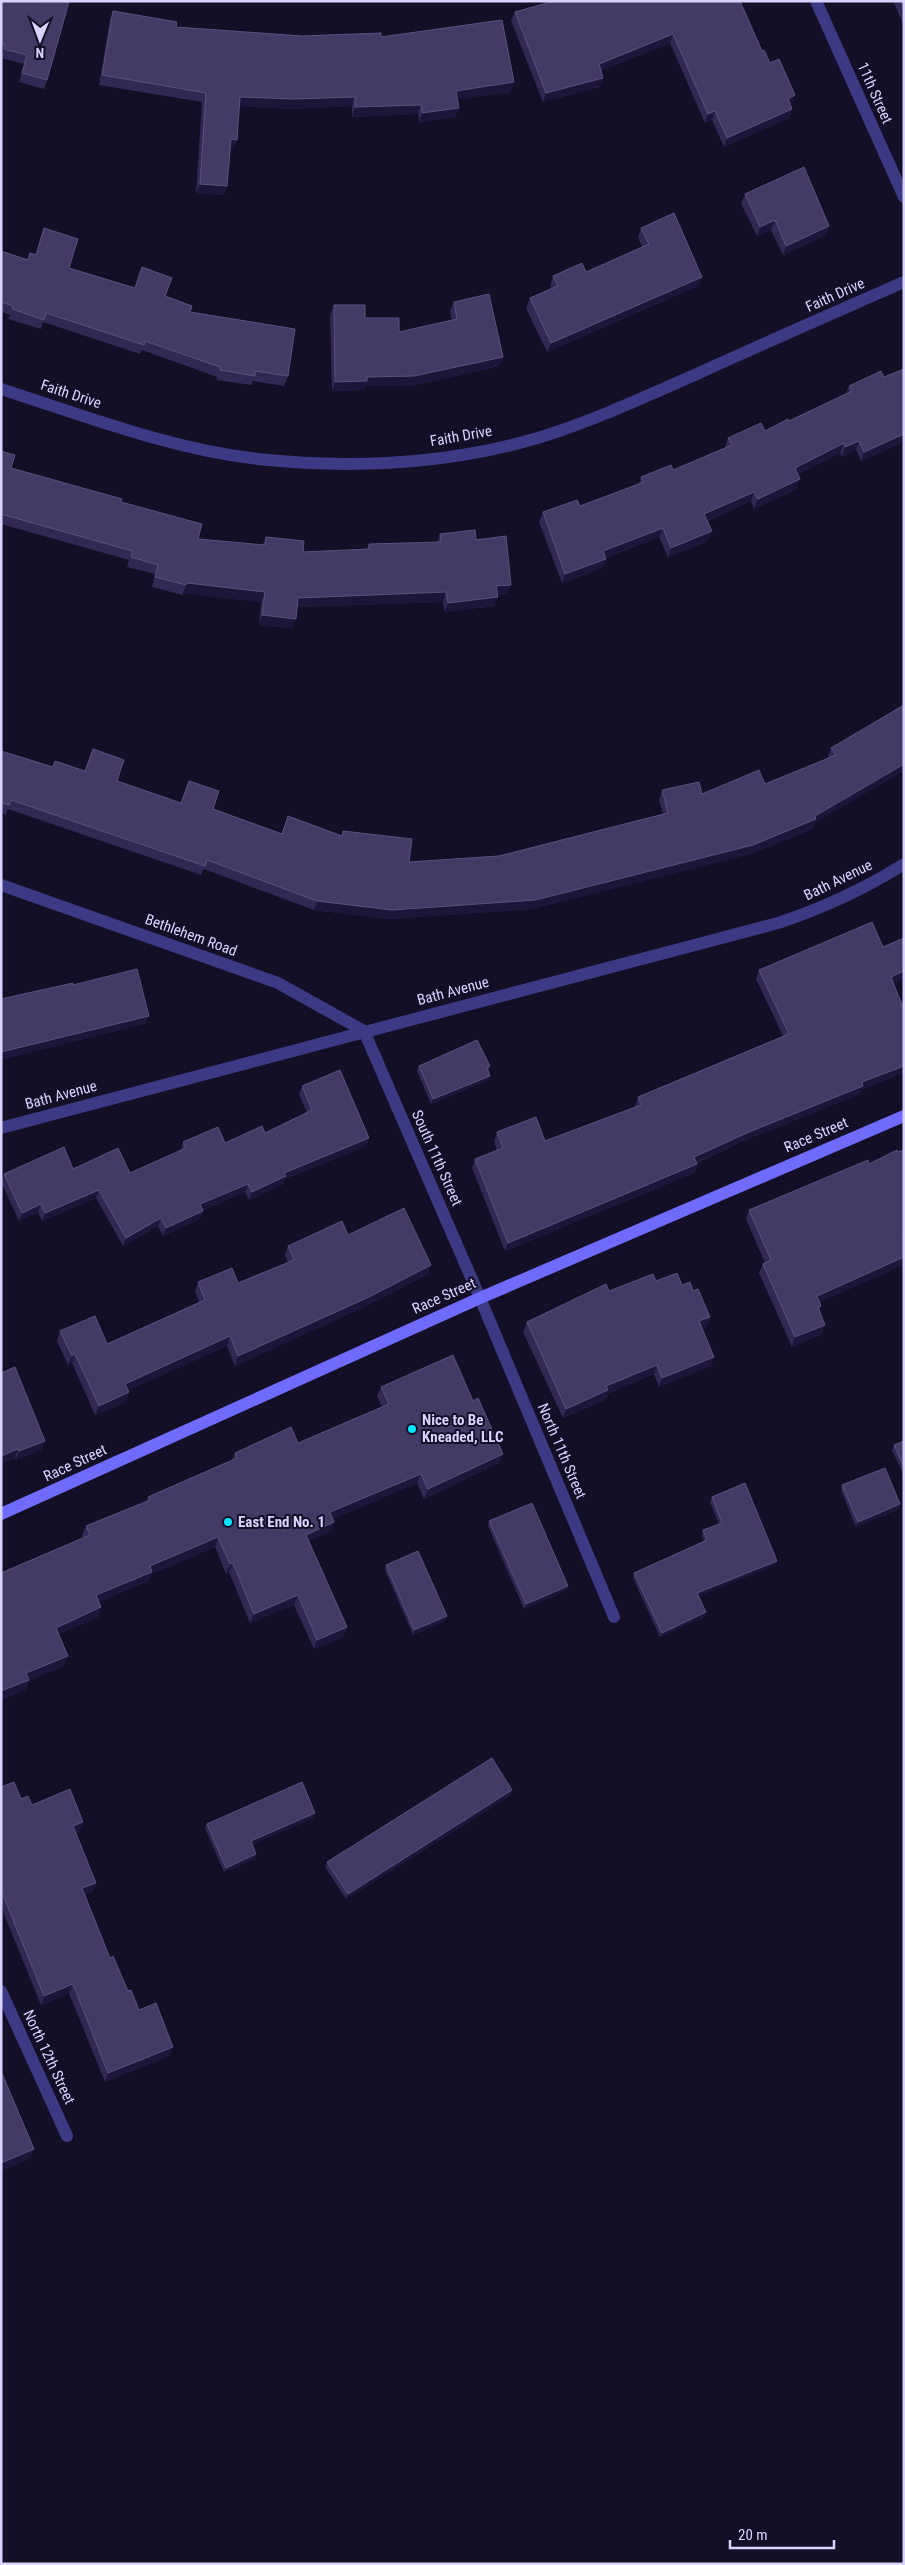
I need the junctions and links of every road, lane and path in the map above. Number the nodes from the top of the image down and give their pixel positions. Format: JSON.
{"nodes":[{"id":1,"x":816,"y":1,"type":"edge"},
{"id":2,"x":904,"y":197,"type":"edge"},
{"id":3,"x":904,"y":282,"type":"edge"},
{"id":4,"x":1,"y":389,"type":"edge"},
{"id":5,"x":904,"y":864,"type":"edge"},
{"id":6,"x":1,"y":884,"type":"edge"},
{"id":7,"x":364,"y":1031,"type":"junction"},
{"id":8,"x":904,"y":1116,"type":"edge"},
{"id":9,"x":1,"y":1128,"type":"edge"},
{"id":10,"x":480,"y":1298,"type":"junction"},
{"id":11,"x":1,"y":1514,"type":"edge"},
{"id":12,"x":614,"y":1616,"type":"dead end"},
{"id":13,"x":1,"y":1991,"type":"edge"},
{"id":14,"x":67,"y":2136,"type":"dead end"}],
"edges":[{"from":1,"to":2,"type":"street","name":"11th Street"},
{"from":3,"to":4,"type":"street","name":"Faith Drive"},
{"from":5,"to":7,"type":"street","name":"Bath Avenue"},
{"from":6,"to":7,"type":"street","name":"Bethlehem Road"},
{"from":7,"to":9,"type":"street","name":"Bath Avenue"},
{"from":7,"to":10,"type":"street","name":"South 11th Street"},
{"from":8,"to":10,"type":"main road","name":"Race Street"},
{"from":10,"to":11,"type":"main road","name":"Race Street"},
{"from":10,"to":12,"type":"street","name":"North 11th Street"},
{"from":13,"to":14,"type":"street","name":"North 12th Street"}]}
